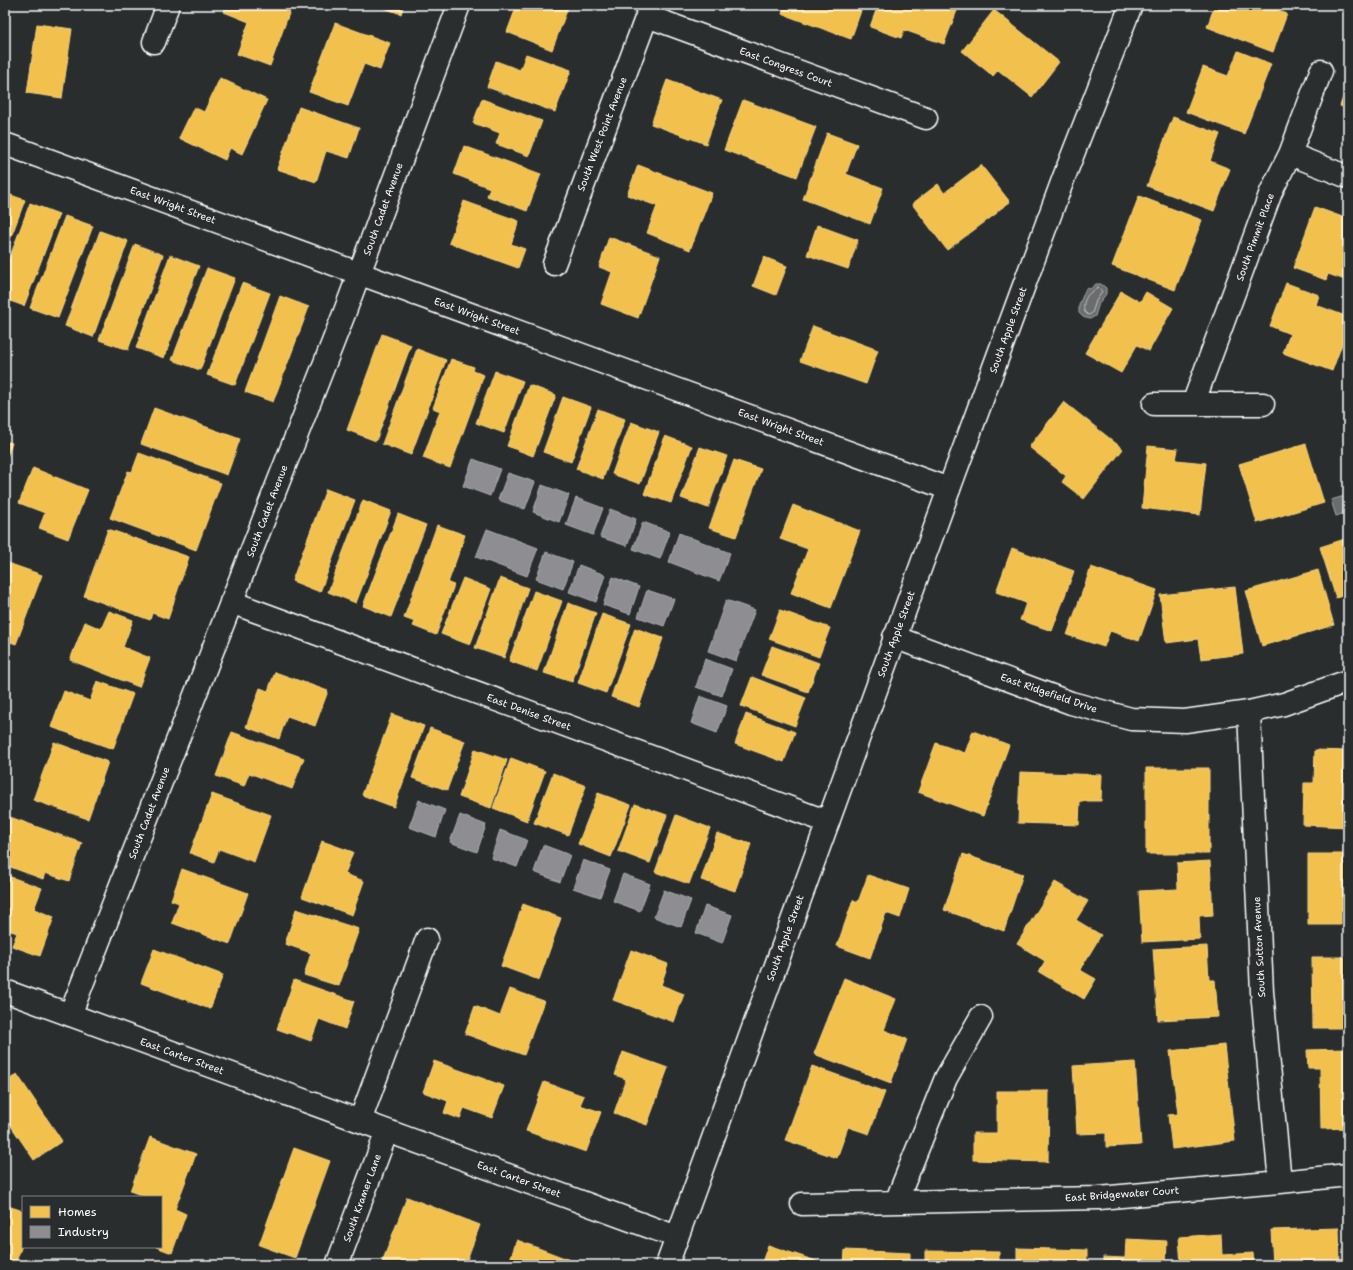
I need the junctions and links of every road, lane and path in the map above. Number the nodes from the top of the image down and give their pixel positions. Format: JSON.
{"nodes":[{"id":1,"x":168,"y":5,"type":"edge"},
{"id":2,"x":459,"y":5,"type":"edge"},
{"id":3,"x":1131,"y":5,"type":"edge"},
{"id":4,"x":649,"y":10,"type":"edge"},
{"id":5,"x":154,"y":42,"type":"dead end"},
{"id":6,"x":1321,"y":71,"type":"dead end"},
{"id":7,"x":926,"y":118,"type":"dead end"},
{"id":8,"x":5,"y":144,"type":"edge"},
{"id":9,"x":1290,"y":154,"type":"junction"},
{"id":10,"x":1348,"y":177,"type":"edge"},
{"id":11,"x":554,"y":264,"type":"dead end"},
{"id":12,"x":359,"y":273,"type":"junction"},
{"id":13,"x":1154,"y":404,"type":"dead end"},
{"id":14,"x":1193,"y":404,"type":"junction"},
{"id":15,"x":1263,"y":404,"type":"dead end"},
{"id":16,"x":949,"y":488,"type":"junction"},
{"id":17,"x":231,"y":602,"type":"junction"},
{"id":18,"x":894,"y":637,"type":"junction"},
{"id":19,"x":1348,"y":681,"type":"edge"},
{"id":20,"x":1249,"y":712,"type":"junction"},
{"id":21,"x":828,"y":822,"type":"junction"},
{"id":22,"x":427,"y":939,"type":"dead end"},
{"id":23,"x":5,"y":991,"type":"edge"},
{"id":24,"x":70,"y":1015,"type":"junction"},
{"id":25,"x":981,"y":1017,"type":"dead end"},
{"id":26,"x":360,"y":1121,"type":"junction"},
{"id":27,"x":387,"y":1131,"type":"junction"},
{"id":28,"x":1348,"y":1175,"type":"edge"},
{"id":29,"x":1280,"y":1182,"type":"junction"},
{"id":30,"x":896,"y":1202,"type":"junction"},
{"id":31,"x":802,"y":1204,"type":"dead end"},
{"id":32,"x":677,"y":1237,"type":"junction"},
{"id":33,"x":338,"y":1265,"type":"edge"},
{"id":34,"x":667,"y":1265,"type":"edge"}],
"edges":[{"from":1,"to":5,"type":"street"},
{"from":2,"to":12,"type":"street","name":"South Cadet Avenue"},
{"from":3,"to":16,"type":"street","name":"South Apple Street"},
{"from":4,"to":7,"type":"street","name":"East Congress Court"},
{"from":4,"to":11,"type":"street","name":"South West Point Avenue"},
{"from":6,"to":9,"type":"street","name":"South Pimmit Place"},
{"from":8,"to":12,"type":"street","name":"East Wright Street"},
{"from":9,"to":10,"type":"street"},
{"from":9,"to":14,"type":"street","name":"South Pimmit Place"},
{"from":12,"to":16,"type":"street","name":"East Wright Street"},
{"from":12,"to":17,"type":"street","name":"South Cadet Avenue"},
{"from":13,"to":14,"type":"street"},
{"from":14,"to":15,"type":"street"},
{"from":16,"to":18,"type":"street","name":"South Apple Street"},
{"from":17,"to":21,"type":"street","name":"East Denise Street"},
{"from":17,"to":24,"type":"street","name":"South Cadet Avenue"},
{"from":18,"to":20,"type":"street","name":"East Ridgefield Drive"},
{"from":18,"to":21,"type":"street","name":"South Apple Street"},
{"from":19,"to":20,"type":"street","name":"East Ridgefield Drive"},
{"from":20,"to":29,"type":"street","name":"South Sutton Avenue"},
{"from":21,"to":32,"type":"street","name":"South Apple Street"},
{"from":22,"to":26,"type":"street"},
{"from":23,"to":24,"type":"street","name":"East Carter Street"},
{"from":24,"to":26,"type":"street","name":"East Carter Street"},
{"from":25,"to":30,"type":"street"},
{"from":26,"to":27,"type":"street","name":"East Carter Street"},
{"from":27,"to":32,"type":"street","name":"East Carter Street"},
{"from":27,"to":33,"type":"street","name":"South Kramer Lane"},
{"from":28,"to":29,"type":"street","name":"East Bridgewater Court"},
{"from":29,"to":30,"type":"street","name":"East Bridgewater Court"},
{"from":30,"to":31,"type":"street","name":"East Bridgewater Court"},
{"from":32,"to":34,"type":"street","name":"South Apple Street"}]}
